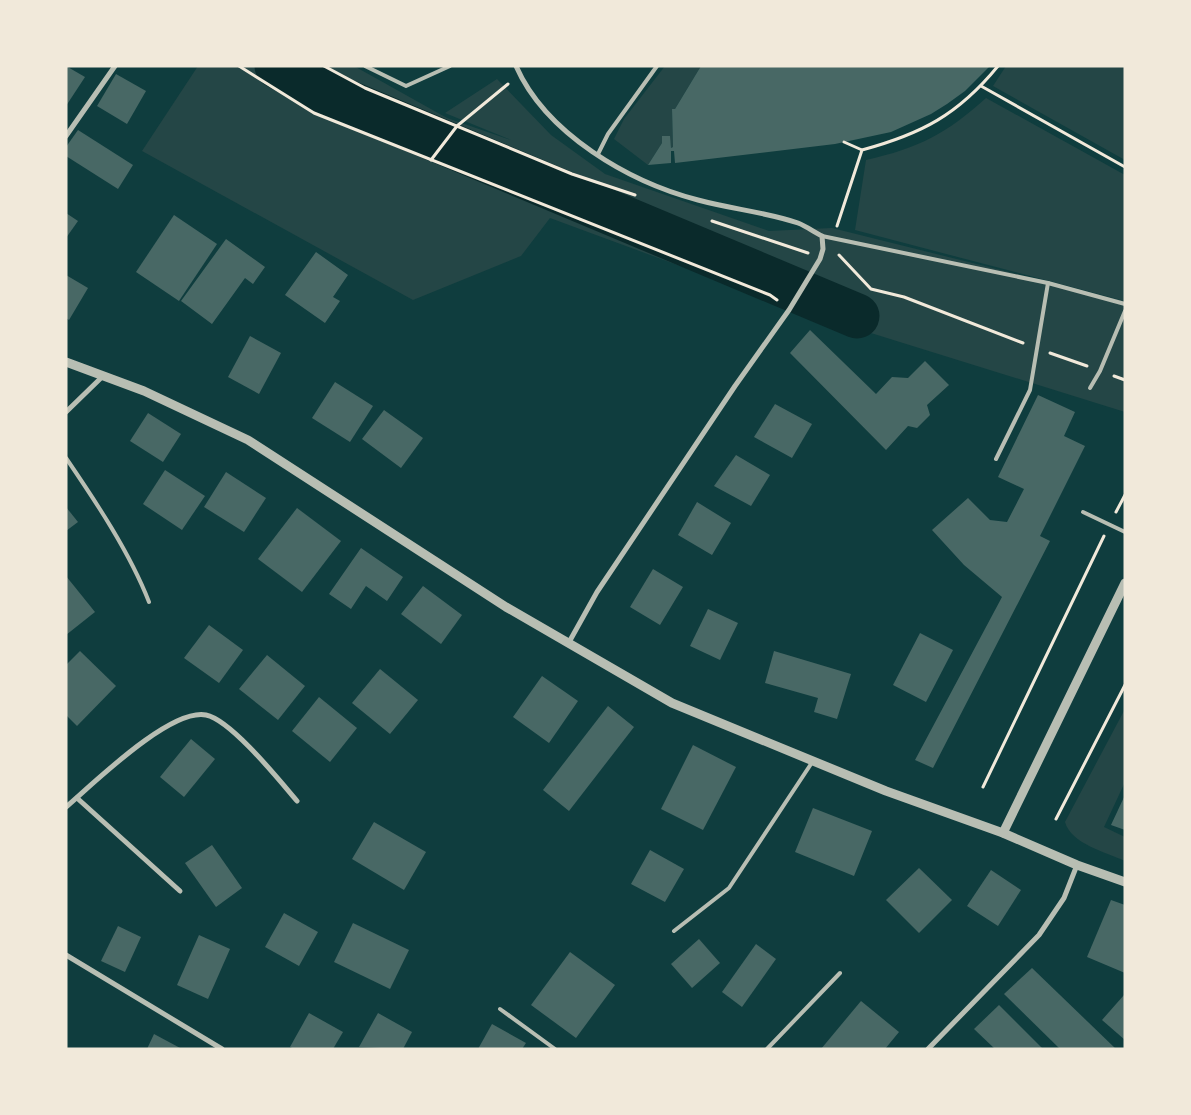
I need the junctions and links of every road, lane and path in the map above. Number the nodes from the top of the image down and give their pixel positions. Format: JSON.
{"nodes":[{"id":1,"x":115,"y":66,"type":"edge"},
{"id":2,"x":239,"y":66,"type":"edge"},
{"id":3,"x":324,"y":66,"type":"edge"},
{"id":4,"x":365,"y":66,"type":"edge"},
{"id":5,"x":450,"y":66,"type":"edge"},
{"id":6,"x":516,"y":66,"type":"edge"},
{"id":7,"x":657,"y":66,"type":"edge"},
{"id":8,"x":998,"y":66,"type":"edge"},
{"id":9,"x":514,"y":79,"type":"dead end"},
{"id":10,"x":981,"y":86,"type":"junction"},
{"id":11,"x":456,"y":127,"type":"junction"},
{"id":12,"x":66,"y":136,"type":"edge"},
{"id":13,"x":844,"y":142,"type":"dead end"},
{"id":14,"x":862,"y":150,"type":"junction"},
{"id":15,"x":598,"y":154,"type":"junction"},
{"id":16,"x":431,"y":159,"type":"junction"},
{"id":17,"x":1125,"y":167,"type":"edge"},
{"id":18,"x":636,"y":196,"type":"dead end"},
{"id":19,"x":710,"y":220,"type":"dead end"},
{"id":20,"x":822,"y":236,"type":"junction"},
{"id":21,"x":832,"y":238,"type":"junction"},
{"id":22,"x":821,"y":257,"type":"junction"},
{"id":23,"x":1048,"y":284,"type":"junction"},
{"id":24,"x":1125,"y":304,"type":"edge"},
{"id":25,"x":789,"y":310,"type":"junction"},
{"id":26,"x":1125,"y":311,"type":"edge"},
{"id":27,"x":1038,"y":349,"type":"junction"},
{"id":28,"x":66,"y":362,"type":"edge"},
{"id":29,"x":1100,"y":371,"type":"junction"},
{"id":30,"x":104,"y":375,"type":"junction"},
{"id":31,"x":1125,"y":380,"type":"edge"},
{"id":32,"x":1090,"y":388,"type":"dead end"},
{"id":33,"x":66,"y":412,"type":"edge"},
{"id":34,"x":66,"y":458,"type":"edge"},
{"id":35,"x":996,"y":459,"type":"dead end"},
{"id":36,"x":1125,"y":495,"type":"edge"},
{"id":37,"x":1083,"y":512,"type":"dead end"},
{"id":38,"x":1109,"y":525,"type":"junction"},
{"id":39,"x":1125,"y":532,"type":"edge"},
{"id":40,"x":1125,"y":583,"type":"edge"},
{"id":41,"x":149,"y":602,"type":"dead end"},
{"id":42,"x":568,"y":644,"type":"junction"},
{"id":43,"x":1125,"y":685,"type":"edge"},
{"id":44,"x":813,"y":761,"type":"junction"},
{"id":45,"x":983,"y":787,"type":"dead end"},
{"id":46,"x":77,"y":798,"type":"junction"},
{"id":47,"x":297,"y":801,"type":"dead end"},
{"id":48,"x":66,"y":807,"type":"edge"},
{"id":49,"x":1056,"y":819,"type":"dead end"},
{"id":50,"x":1003,"y":833,"type":"junction"},
{"id":51,"x":1077,"y":865,"type":"junction"},
{"id":52,"x":1125,"y":882,"type":"edge"},
{"id":53,"x":180,"y":891,"type":"dead end"},
{"id":54,"x":674,"y":931,"type":"dead end"},
{"id":55,"x":66,"y":955,"type":"edge"},
{"id":56,"x":840,"y":973,"type":"dead end"},
{"id":57,"x":500,"y":1009,"type":"dead end"},
{"id":58,"x":222,"y":1049,"type":"edge"},
{"id":59,"x":555,"y":1049,"type":"edge"},
{"id":60,"x":766,"y":1049,"type":"edge"},
{"id":61,"x":928,"y":1049,"type":"edge"}],
"edges":[{"from":1,"to":12,"type":"street"},
{"from":2,"to":16,"type":"path"},
{"from":3,"to":11,"type":"path"},
{"from":4,"to":5,"type":"lane"},
{"from":6,"to":15,"type":"street"},
{"from":7,"to":15,"type":"lane"},
{"from":8,"to":10,"type":"path"},
{"from":9,"to":11,"type":"path"},
{"from":10,"to":14,"type":"path"},
{"from":10,"to":17,"type":"path"},
{"from":11,"to":16,"type":"path"},
{"from":11,"to":18,"type":"path"},
{"from":13,"to":14,"type":"path"},
{"from":14,"to":21,"type":"path"},
{"from":15,"to":20,"type":"street"},
{"from":16,"to":25,"type":"path"},
{"from":19,"to":22,"type":"path"},
{"from":20,"to":21,"type":"lane"},
{"from":20,"to":22,"type":"street"},
{"from":20,"to":27,"type":"path"},
{"from":21,"to":23,"type":"lane"},
{"from":22,"to":25,"type":"street"},
{"from":23,"to":24,"type":"lane"},
{"from":23,"to":27,"type":"lane"},
{"from":25,"to":42,"type":"street"},
{"from":26,"to":29,"type":"lane"},
{"from":27,"to":29,"type":"path"},
{"from":27,"to":35,"type":"lane"},
{"from":28,"to":30,"type":"street"},
{"from":29,"to":31,"type":"path"},
{"from":29,"to":32,"type":"lane"},
{"from":30,"to":33,"type":"street"},
{"from":30,"to":42,"type":"street"},
{"from":34,"to":41,"type":"lane"},
{"from":36,"to":38,"type":"path"},
{"from":37,"to":38,"type":"lane"},
{"from":38,"to":39,"type":"lane"},
{"from":38,"to":45,"type":"path"},
{"from":40,"to":50,"type":"street"},
{"from":42,"to":44,"type":"street"},
{"from":43,"to":49,"type":"path"},
{"from":44,"to":50,"type":"street"},
{"from":44,"to":54,"type":"lane"},
{"from":46,"to":47,"type":"street"},
{"from":46,"to":48,"type":"street"},
{"from":46,"to":53,"type":"street"},
{"from":50,"to":51,"type":"street"},
{"from":51,"to":52,"type":"street"},
{"from":51,"to":61,"type":"street"},
{"from":55,"to":58,"type":"street"},
{"from":56,"to":60,"type":"lane"},
{"from":57,"to":59,"type":"lane"}]}
